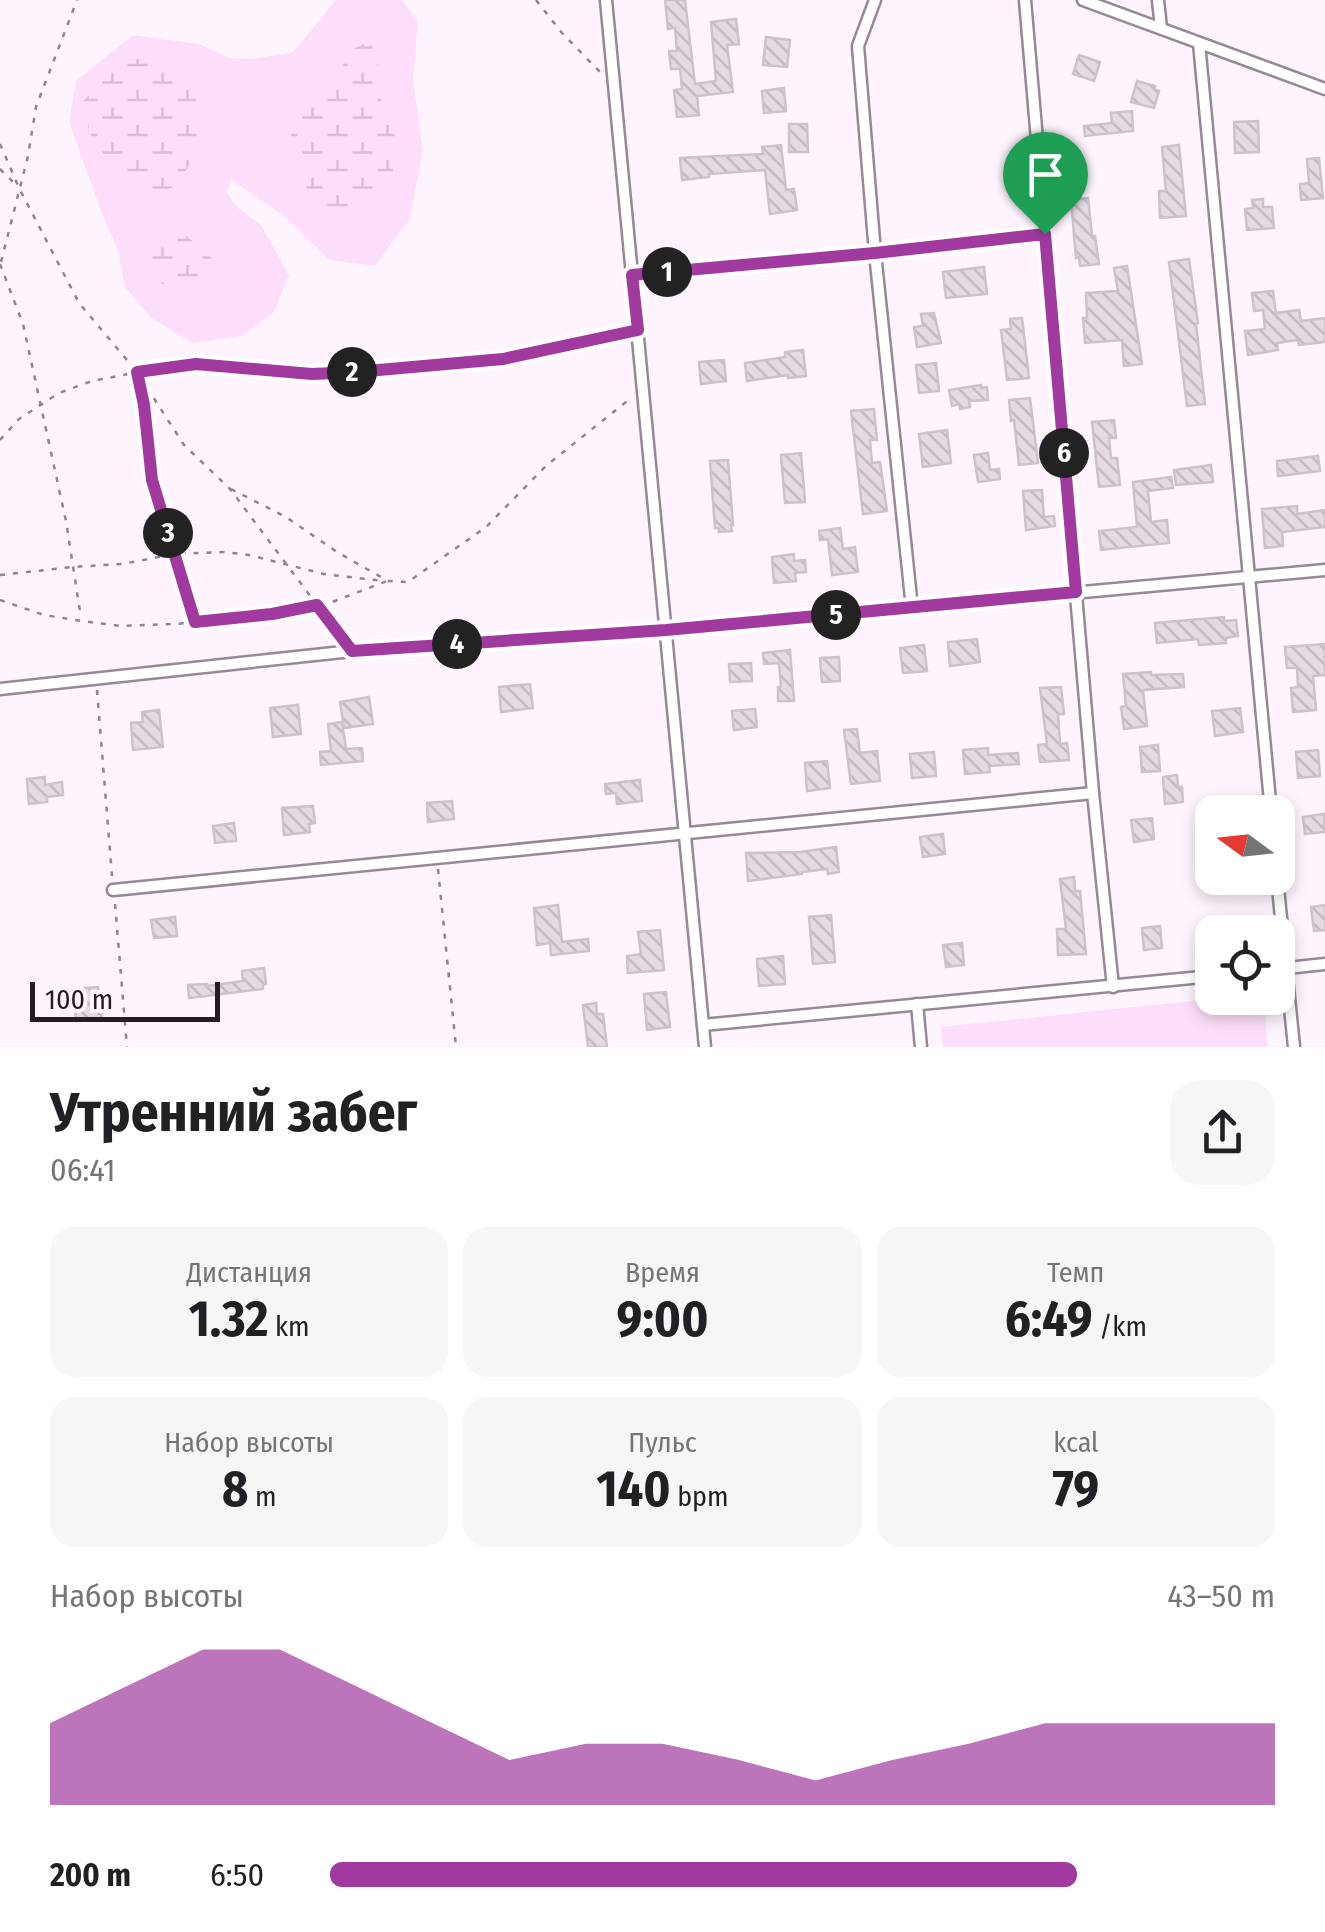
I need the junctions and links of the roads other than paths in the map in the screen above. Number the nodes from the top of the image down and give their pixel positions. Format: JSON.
{"nodes":[{"id":1,"x":606,"y":0,"type":"edge"},
{"id":2,"x":875,"y":0,"type":"edge"},
{"id":3,"x":1025,"y":0,"type":"edge"},
{"id":4,"x":1084,"y":0,"type":"edge"},
{"id":5,"x":1158,"y":0,"type":"edge"},
{"id":6,"x":1161,"y":28,"type":"junction"},
{"id":7,"x":1199,"y":42,"type":"junction"},
{"id":8,"x":1325,"y":89,"type":"edge"},
{"id":9,"x":1045,"y":234,"type":"junction"},
{"id":10,"x":875,"y":253,"type":"junction"},
{"id":11,"x":632,"y":275,"type":"junction"},
{"id":12,"x":1325,"y":570,"type":"edge"},
{"id":13,"x":1247,"y":576,"type":"junction"},
{"id":14,"x":1076,"y":592,"type":"junction"},
{"id":15,"x":912,"y":608,"type":"junction"},
{"id":16,"x":666,"y":630,"type":"junction"},
{"id":17,"x":0,"y":688,"type":"edge"},
{"id":18,"x":1092,"y":793,"type":"junction"},
{"id":19,"x":1268,"y":795,"type":"edge"},
{"id":20,"x":686,"y":833,"type":"junction"},
{"id":21,"x":113,"y":890,"type":"road end"},
{"id":22,"x":1325,"y":964,"type":"edge"},
{"id":23,"x":1295,"y":967,"type":"edge"},
{"id":24,"x":1195,"y":978,"type":"edge"},
{"id":25,"x":1112,"y":988,"type":"junction"},
{"id":26,"x":917,"y":1004,"type":"junction"},
{"id":27,"x":1289,"y":1015,"type":"edge"},
{"id":28,"x":702,"y":1026,"type":"junction"},
{"id":29,"x":705,"y":1047,"type":"edge"},
{"id":30,"x":921,"y":1047,"type":"edge"},
{"id":31,"x":1294,"y":1047,"type":"edge"}],
"edges":[{"from":1,"to":11,"type":"street"},
{"from":2,"to":10,"type":"street"},
{"from":3,"to":9,"type":"street"},
{"from":4,"to":6,"type":"street"},
{"from":5,"to":6,"type":"street"},
{"from":6,"to":7,"type":"street"},
{"from":7,"to":8,"type":"street"},
{"from":7,"to":13,"type":"street"},
{"from":9,"to":10,"type":"street"},
{"from":9,"to":14,"type":"street"},
{"from":10,"to":11,"type":"street"},
{"from":10,"to":15,"type":"street"},
{"from":11,"to":16,"type":"street"},
{"from":12,"to":13,"type":"street"},
{"from":13,"to":14,"type":"street"},
{"from":13,"to":19,"type":"street"},
{"from":14,"to":15,"type":"street"},
{"from":14,"to":18,"type":"street"},
{"from":15,"to":16,"type":"street"},
{"from":16,"to":17,"type":"street"},
{"from":16,"to":20,"type":"street"},
{"from":18,"to":20,"type":"street"},
{"from":18,"to":25,"type":"street"},
{"from":20,"to":21,"type":"street"},
{"from":20,"to":28,"type":"street"},
{"from":22,"to":23,"type":"street"},
{"from":24,"to":25,"type":"street"},
{"from":25,"to":26,"type":"street"},
{"from":26,"to":28,"type":"street"},
{"from":26,"to":30,"type":"street"},
{"from":27,"to":31,"type":"street"},
{"from":28,"to":29,"type":"street"}]}
